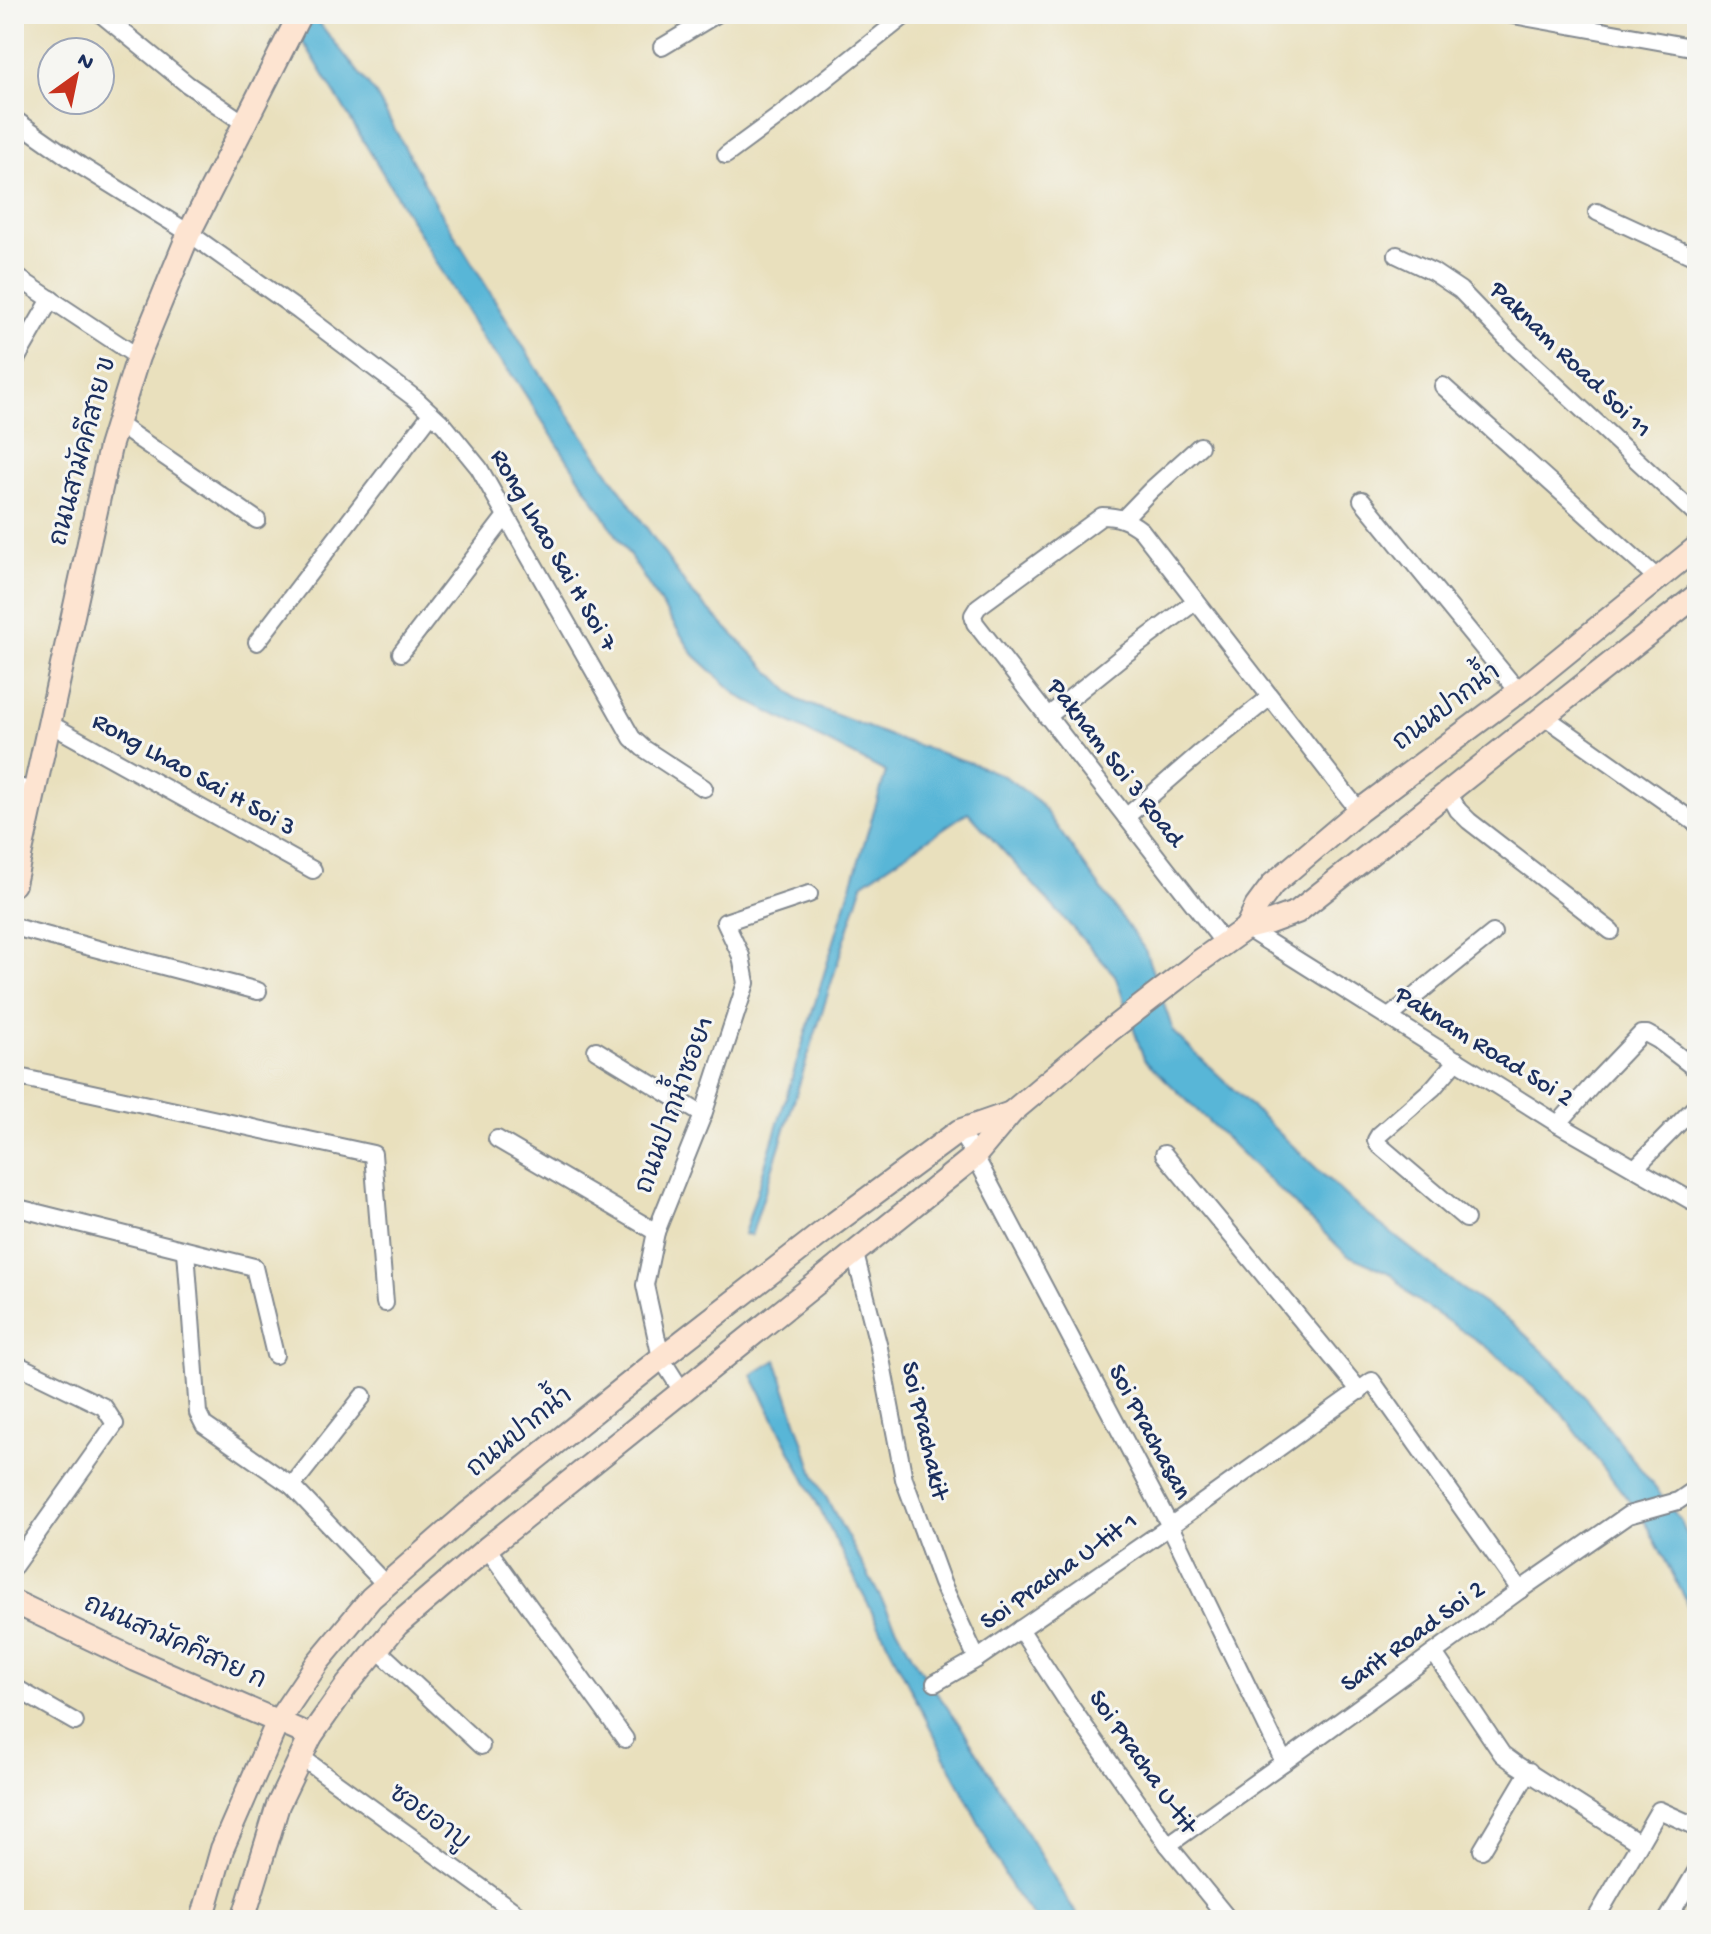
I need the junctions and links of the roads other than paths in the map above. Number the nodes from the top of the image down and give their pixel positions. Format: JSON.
{"nodes":[{"id":1,"x":101,"y":14,"type":"edge"},
{"id":2,"x":300,"y":14,"type":"edge"},
{"id":3,"x":717,"y":14,"type":"edge"},
{"id":4,"x":907,"y":14,"type":"edge"},
{"id":5,"x":1508,"y":14,"type":"edge"},
{"id":6,"x":662,"y":47,"type":"dead end"},
{"id":7,"x":1697,"y":48,"type":"edge"},
{"id":8,"x":14,"y":119,"type":"edge"},
{"id":9,"x":244,"y":123,"type":"junction"},
{"id":10,"x":726,"y":155,"type":"dead end"},
{"id":11,"x":1597,"y":212,"type":"dead end"},
{"id":12,"x":189,"y":233,"type":"junction"},
{"id":13,"x":1397,"y":255,"type":"dead end"},
{"id":14,"x":1697,"y":258,"type":"edge"},
{"id":15,"x":14,"y":275,"type":"edge"},
{"id":16,"x":51,"y":299,"type":"junction"},
{"id":17,"x":138,"y":357,"type":"junction"},
{"id":18,"x":14,"y":363,"type":"edge"},
{"id":19,"x":1443,"y":386,"type":"dead end"},
{"id":20,"x":431,"y":414,"type":"junction"},
{"id":21,"x":116,"y":423,"type":"junction"},
{"id":22,"x":1200,"y":446,"type":"dead end"},
{"id":23,"x":1362,"y":500,"type":"dead end"},
{"id":24,"x":506,"y":516,"type":"junction"},
{"id":25,"x":1697,"y":516,"type":"edge"},
{"id":26,"x":1123,"y":519,"type":"junction"},
{"id":27,"x":257,"y":520,"type":"dead end"},
{"id":28,"x":1697,"y":547,"type":"edge"},
{"id":29,"x":1657,"y":578,"type":"junction"},
{"id":30,"x":1697,"y":595,"type":"edge"},
{"id":31,"x":1196,"y":601,"type":"junction"},
{"id":32,"x":257,"y":642,"type":"dead end"},
{"id":33,"x":401,"y":653,"type":"dead end"},
{"id":34,"x":1518,"y":691,"type":"junction"},
{"id":35,"x":1269,"y":698,"type":"junction"},
{"id":36,"x":1544,"y":716,"type":"junction"},
{"id":37,"x":1047,"y":717,"type":"junction"},
{"id":38,"x":50,"y":724,"type":"junction"},
{"id":39,"x":704,"y":788,"type":"dead end"},
{"id":40,"x":24,"y":789,"type":"edge"},
{"id":41,"x":1449,"y":794,"type":"junction"},
{"id":42,"x":1359,"y":811,"type":"junction"},
{"id":43,"x":1126,"y":817,"type":"junction"},
{"id":44,"x":1697,"y":824,"type":"edge"},
{"id":45,"x":313,"y":870,"type":"dead end"},
{"id":46,"x":14,"y":884,"type":"edge"},
{"id":47,"x":809,"y":894,"type":"dead end"},
{"id":48,"x":14,"y":927,"type":"edge"},
{"id":49,"x":1246,"y":928,"type":"junction"},
{"id":50,"x":1611,"y":931,"type":"dead end"},
{"id":51,"x":1493,"y":933,"type":"dead end"},
{"id":52,"x":1224,"y":943,"type":"junction"},
{"id":53,"x":258,"y":991,"type":"dead end"},
{"id":54,"x":1389,"y":1017,"type":"junction"},
{"id":55,"x":596,"y":1050,"type":"dead end"},
{"id":56,"x":1457,"y":1060,"type":"junction"},
{"id":57,"x":1697,"y":1070,"type":"edge"},
{"id":58,"x":14,"y":1076,"type":"edge"},
{"id":59,"x":1697,"y":1105,"type":"edge"},
{"id":60,"x":1012,"y":1112,"type":"junction"},
{"id":61,"x":703,"y":1115,"type":"junction"},
{"id":62,"x":1558,"y":1124,"type":"junction"},
{"id":63,"x":959,"y":1131,"type":"junction"},
{"id":64,"x":497,"y":1139,"type":"dead end"},
{"id":65,"x":1164,"y":1154,"type":"dead end"},
{"id":66,"x":975,"y":1156,"type":"junction"},
{"id":67,"x":1635,"y":1168,"type":"junction"},
{"id":68,"x":1697,"y":1204,"type":"edge"},
{"id":69,"x":14,"y":1207,"type":"edge"},
{"id":70,"x":1466,"y":1219,"type":"dead end"},
{"id":71,"x":656,"y":1232,"type":"junction"},
{"id":72,"x":186,"y":1251,"type":"junction"},
{"id":73,"x":855,"y":1254,"type":"junction"},
{"id":74,"x":385,"y":1303,"type":"dead end"},
{"id":75,"x":275,"y":1355,"type":"dead end"},
{"id":76,"x":661,"y":1358,"type":"junction"},
{"id":77,"x":14,"y":1363,"type":"edge"},
{"id":78,"x":1366,"y":1386,"type":"junction"},
{"id":79,"x":682,"y":1391,"type":"junction"},
{"id":80,"x":363,"y":1396,"type":"dead end"},
{"id":81,"x":292,"y":1486,"type":"junction"},
{"id":82,"x":1697,"y":1488,"type":"edge"},
{"id":83,"x":1170,"y":1526,"type":"junction"},
{"id":84,"x":487,"y":1548,"type":"junction"},
{"id":85,"x":14,"y":1566,"type":"edge"},
{"id":86,"x":385,"y":1584,"type":"junction"},
{"id":87,"x":1520,"y":1590,"type":"junction"},
{"id":88,"x":14,"y":1602,"type":"edge"},
{"id":89,"x":1020,"y":1629,"type":"junction"},
{"id":90,"x":377,"y":1649,"type":"junction"},
{"id":91,"x":1434,"y":1653,"type":"junction"},
{"id":92,"x":977,"y":1659,"type":"junction"},
{"id":93,"x":935,"y":1683,"type":"dead end"},
{"id":94,"x":14,"y":1687,"type":"edge"},
{"id":95,"x":278,"y":1721,"type":"junction"},
{"id":96,"x":75,"y":1722,"type":"dead end"},
{"id":97,"x":311,"y":1736,"type":"junction"},
{"id":98,"x":625,"y":1739,"type":"dead end"},
{"id":99,"x":481,"y":1746,"type":"dead end"},
{"id":100,"x":301,"y":1757,"type":"junction"},
{"id":101,"x":1284,"y":1762,"type":"junction"},
{"id":102,"x":1529,"y":1771,"type":"junction"},
{"id":103,"x":1697,"y":1827,"type":"edge"},
{"id":104,"x":1639,"y":1843,"type":"junction"},
{"id":105,"x":1168,"y":1845,"type":"junction"},
{"id":106,"x":1482,"y":1850,"type":"dead end"},
{"id":107,"x":1697,"y":1870,"type":"edge"},
{"id":108,"x":202,"y":1920,"type":"edge"},
{"id":109,"x":243,"y":1920,"type":"edge"},
{"id":110,"x":526,"y":1920,"type":"edge"},
{"id":111,"x":1229,"y":1920,"type":"edge"},
{"id":112,"x":1595,"y":1920,"type":"edge"},
{"id":113,"x":1667,"y":1920,"type":"edge"}],
"edges":[{"from":1,"to":9,"type":"street"},
{"from":2,"to":9,"type":"street","name":"ถนนสามัคคีสาย ข"},
{"from":3,"to":6,"type":"street"},
{"from":4,"to":10,"type":"street"},
{"from":5,"to":7,"type":"street"},
{"from":8,"to":12,"type":"street","name":"Rong Lhao Sai H Soi 7"},
{"from":9,"to":12,"type":"street","name":"ถนนสามัคคีสาย ข"},
{"from":11,"to":14,"type":"street"},
{"from":12,"to":17,"type":"street","name":"ถนนสามัคคีสาย ข"},
{"from":12,"to":20,"type":"street","name":"Rong Lhao Sai H Soi 7"},
{"from":13,"to":25,"type":"street","name":"Paknam Road Soi 11"},
{"from":15,"to":16,"type":"street"},
{"from":16,"to":17,"type":"street"},
{"from":16,"to":18,"type":"street"},
{"from":17,"to":21,"type":"street","name":"ถนนสามัคคีสาย ข"},
{"from":19,"to":29,"type":"street"},
{"from":20,"to":24,"type":"street","name":"Rong Lhao Sai H Soi 7"},
{"from":20,"to":32,"type":"street"},
{"from":21,"to":27,"type":"street"},
{"from":21,"to":38,"type":"street","name":"ถนนสามัคคีสาย ข"},
{"from":22,"to":26,"type":"street"},
{"from":23,"to":34,"type":"street"},
{"from":24,"to":33,"type":"street"},
{"from":24,"to":39,"type":"street","name":"Rong Lhao Sai H Soi 7"},
{"from":26,"to":31,"type":"street"},
{"from":26,"to":37,"type":"street","name":"Paknam Soi 3 Road"},
{"from":28,"to":29,"type":"street","name":"ถนนปากน้ำ"},
{"from":29,"to":34,"type":"street","name":"ถนนปากน้ำ"},
{"from":30,"to":36,"type":"street","name":"ถนนปากน้ำ"},
{"from":31,"to":35,"type":"street"},
{"from":31,"to":37,"type":"street"},
{"from":34,"to":42,"type":"street","name":"ถนนปากน้ำ"},
{"from":35,"to":42,"type":"street"},
{"from":35,"to":43,"type":"street"},
{"from":36,"to":41,"type":"street","name":"ถนนปากน้ำ"},
{"from":36,"to":44,"type":"street"},
{"from":37,"to":43,"type":"street","name":"Paknam Soi 3 Road"},
{"from":38,"to":40,"type":"street","name":"ถนนสามัคคีสาย ข"},
{"from":38,"to":45,"type":"street","name":"Rong Lhao Sai H Soi 3"},
{"from":40,"to":46,"type":"street","name":"ถนนสามัคคีสาย ข"},
{"from":41,"to":49,"type":"street","name":"ถนนปากน้ำ"},
{"from":41,"to":50,"type":"street"},
{"from":42,"to":49,"type":"street","name":"ถนนปากน้ำ"},
{"from":43,"to":52,"type":"street","name":"Paknam Soi 3 Road"},
{"from":47,"to":61,"type":"street","name":"ถนนปากนำ้ซอย1"},
{"from":48,"to":53,"type":"street"},
{"from":49,"to":52,"type":"street","name":"ถนนปากน้ำ"},
{"from":49,"to":54,"type":"street","name":"Paknam Road Soi 2"},
{"from":51,"to":54,"type":"street"},
{"from":52,"to":60,"type":"street","name":"ถนนปากน้ำ"},
{"from":54,"to":56,"type":"street","name":"Paknam Road Soi 2"},
{"from":55,"to":61,"type":"street"},
{"from":56,"to":62,"type":"street","name":"Paknam Road Soi 2"},
{"from":56,"to":70,"type":"street"},
{"from":57,"to":62,"type":"street"},
{"from":58,"to":74,"type":"street"},
{"from":59,"to":67,"type":"street"},
{"from":60,"to":63,"type":"street","name":"ถนนปากน้ำ"},
{"from":60,"to":66,"type":"street","name":"ถนนปากน้ำ"},
{"from":61,"to":71,"type":"street","name":"ถนนปากนำ้ซอย1"},
{"from":62,"to":67,"type":"street","name":"Paknam Road Soi 2"},
{"from":63,"to":66,"type":"street","name":"Soi Prachasan"},
{"from":63,"to":76,"type":"street","name":"ถนนปากน้ำ"},
{"from":64,"to":71,"type":"street"},
{"from":65,"to":78,"type":"street"},
{"from":66,"to":73,"type":"street","name":"ถนนปากน้ำ"},
{"from":66,"to":83,"type":"street","name":"Soi Prachasan"},
{"from":67,"to":68,"type":"street","name":"Paknam Road Soi 2"},
{"from":69,"to":72,"type":"street"},
{"from":71,"to":76,"type":"street","name":"ถนนปากนำ้ซอย1"},
{"from":72,"to":75,"type":"street"},
{"from":72,"to":81,"type":"street"},
{"from":73,"to":79,"type":"street","name":"ถนนปากน้ำ"},
{"from":73,"to":92,"type":"street","name":"Soi Prachakit"},
{"from":76,"to":79,"type":"street","name":"ถนนปากนำ้ซอย1"},
{"from":76,"to":86,"type":"street","name":"ถนนปากน้ำ"},
{"from":77,"to":85,"type":"street"},
{"from":78,"to":83,"type":"street","name":"Soi Pracha U-tit 1"},
{"from":78,"to":87,"type":"street"},
{"from":79,"to":84,"type":"street","name":"ถนนปากน้ำ"},
{"from":80,"to":81,"type":"street"},
{"from":81,"to":86,"type":"street"},
{"from":82,"to":87,"type":"street","name":"Sarit Road Soi 2"},
{"from":83,"to":89,"type":"street","name":"Soi Pracha U-tit 1"},
{"from":83,"to":101,"type":"street","name":"Soi Prachasan"},
{"from":84,"to":90,"type":"street","name":"ถนนปากน้ำ"},
{"from":84,"to":98,"type":"street"},
{"from":86,"to":95,"type":"street","name":"ถนนปากน้ำ"},
{"from":87,"to":91,"type":"street","name":"Sarit Road Soi 2"},
{"from":88,"to":95,"type":"street","name":"ถนนสามัคคีสาย ก"},
{"from":89,"to":92,"type":"street","name":"Soi Pracha U-tit 1"},
{"from":89,"to":105,"type":"street","name":"Soi Pracha U-tit"},
{"from":90,"to":97,"type":"street","name":"ถนนปากน้ำ"},
{"from":90,"to":99,"type":"street"},
{"from":91,"to":101,"type":"street","name":"Sarit Road Soi 2"},
{"from":91,"to":102,"type":"street"},
{"from":92,"to":93,"type":"street","name":"Soi Pracha U-tit 1"},
{"from":94,"to":96,"type":"street"},
{"from":95,"to":97,"type":"street","name":"ถนนสามัคคีสาย ก"},
{"from":95,"to":108,"type":"street","name":"ถนนปากน้ำ"},
{"from":97,"to":100,"type":"street","name":"ถนนปากน้ำ"},
{"from":100,"to":109,"type":"street","name":"ถนนปากน้ำ"},
{"from":100,"to":110,"type":"street","name":"ซอยอาบู"},
{"from":101,"to":105,"type":"street","name":"Sarit Road Soi 2"},
{"from":102,"to":104,"type":"street"},
{"from":102,"to":106,"type":"street"},
{"from":103,"to":104,"type":"street"},
{"from":104,"to":112,"type":"street"},
{"from":105,"to":111,"type":"street","name":"Soi Pracha U-tit"},
{"from":107,"to":113,"type":"street"}]}
